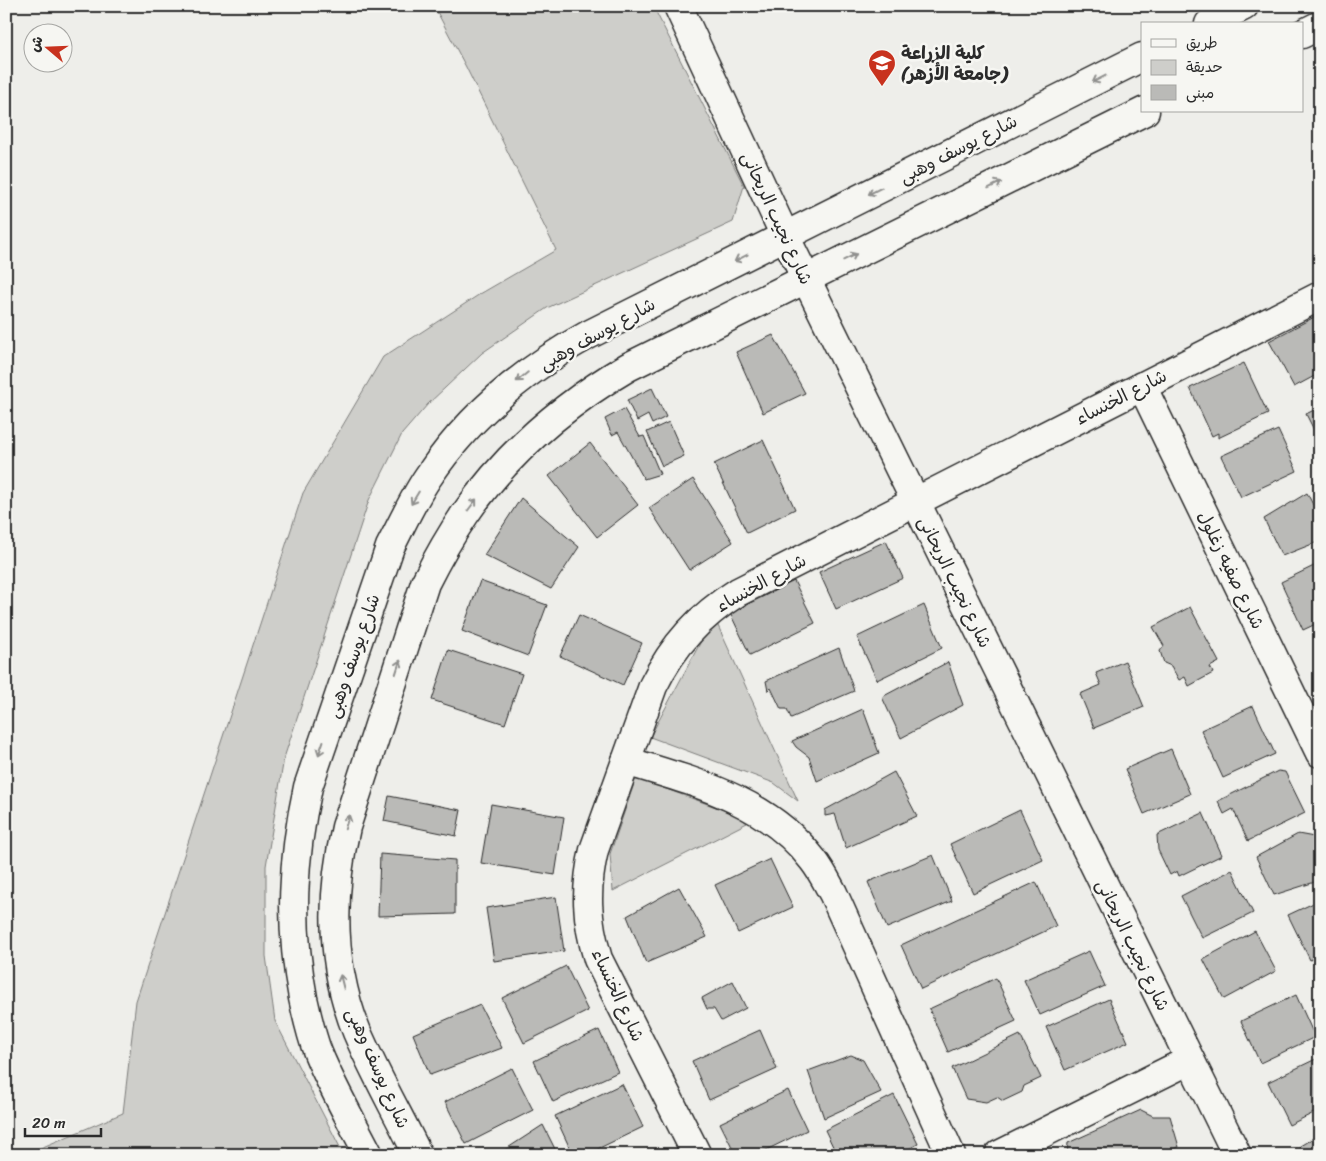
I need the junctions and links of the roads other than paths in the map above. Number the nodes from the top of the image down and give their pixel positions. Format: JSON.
{"nodes":[{"id":1,"x":678,"y":6,"type":"edge"},
{"id":2,"x":1239,"y":7,"type":"edge"},
{"id":3,"x":1213,"y":22,"type":"edge"},
{"id":4,"x":1320,"y":25,"type":"edge"},
{"id":5,"x":1304,"y":33,"type":"edge"},
{"id":6,"x":1141,"y":58,"type":"edge"},
{"id":7,"x":1143,"y":112,"type":"edge"},
{"id":8,"x":785,"y":236,"type":"junction"},
{"id":9,"x":806,"y":279,"type":"junction"},
{"id":10,"x":1320,"y":296,"type":"edge"},
{"id":11,"x":1142,"y":386,"type":"junction"},
{"id":12,"x":916,"y":502,"type":"junction"},
{"id":13,"x":1320,"y":753,"type":"edge"},
{"id":14,"x":626,"y":761,"type":"junction"},
{"id":15,"x":1190,"y":1060,"type":"junction"},
{"id":16,"x":369,"y":1155,"type":"edge"},
{"id":17,"x":418,"y":1155,"type":"edge"},
{"id":18,"x":697,"y":1155,"type":"edge"},
{"id":19,"x":951,"y":1155,"type":"edge"},
{"id":20,"x":999,"y":1155,"type":"edge"},
{"id":21,"x":1236,"y":1155,"type":"edge"}],
"edges":[{"from":1,"to":8,"type":"street","name":"شارع نجيب الريحانى"},
{"from":2,"to":3,"type":"street"},
{"from":4,"to":5,"type":"street"},
{"from":6,"to":8,"type":"street","name":"شارع يوسف وهبى","one_way":true},
{"from":9,"to":7,"type":"street","name":"شارع يوسف وهبى","one_way":true},
{"from":8,"to":9,"type":"street","name":"شارع نجيب الريحانى"},
{"from":8,"to":16,"type":"street","name":"شارع يوسف وهبى","one_way":true},
{"from":9,"to":12,"type":"street","name":"شارع نجيب الريحانى"},
{"from":17,"to":9,"type":"street","name":"شارع يوسف وهبى","one_way":true},
{"from":10,"to":11,"type":"street","name":"شارع الخنساء"},
{"from":11,"to":12,"type":"street","name":"شارع الخنساء"},
{"from":11,"to":13,"type":"street","name":"شارع صفيه زغلول"},
{"from":12,"to":14,"type":"street","name":"شارع الخنساء"},
{"from":12,"to":15,"type":"street","name":"شارع نجيب الريحانى"},
{"from":14,"to":18,"type":"street","name":"شارع الخنساء"},
{"from":14,"to":19,"type":"street"},
{"from":15,"to":20,"type":"street"},
{"from":15,"to":21,"type":"street","name":"شارع نجيب الريحانى"}]}
